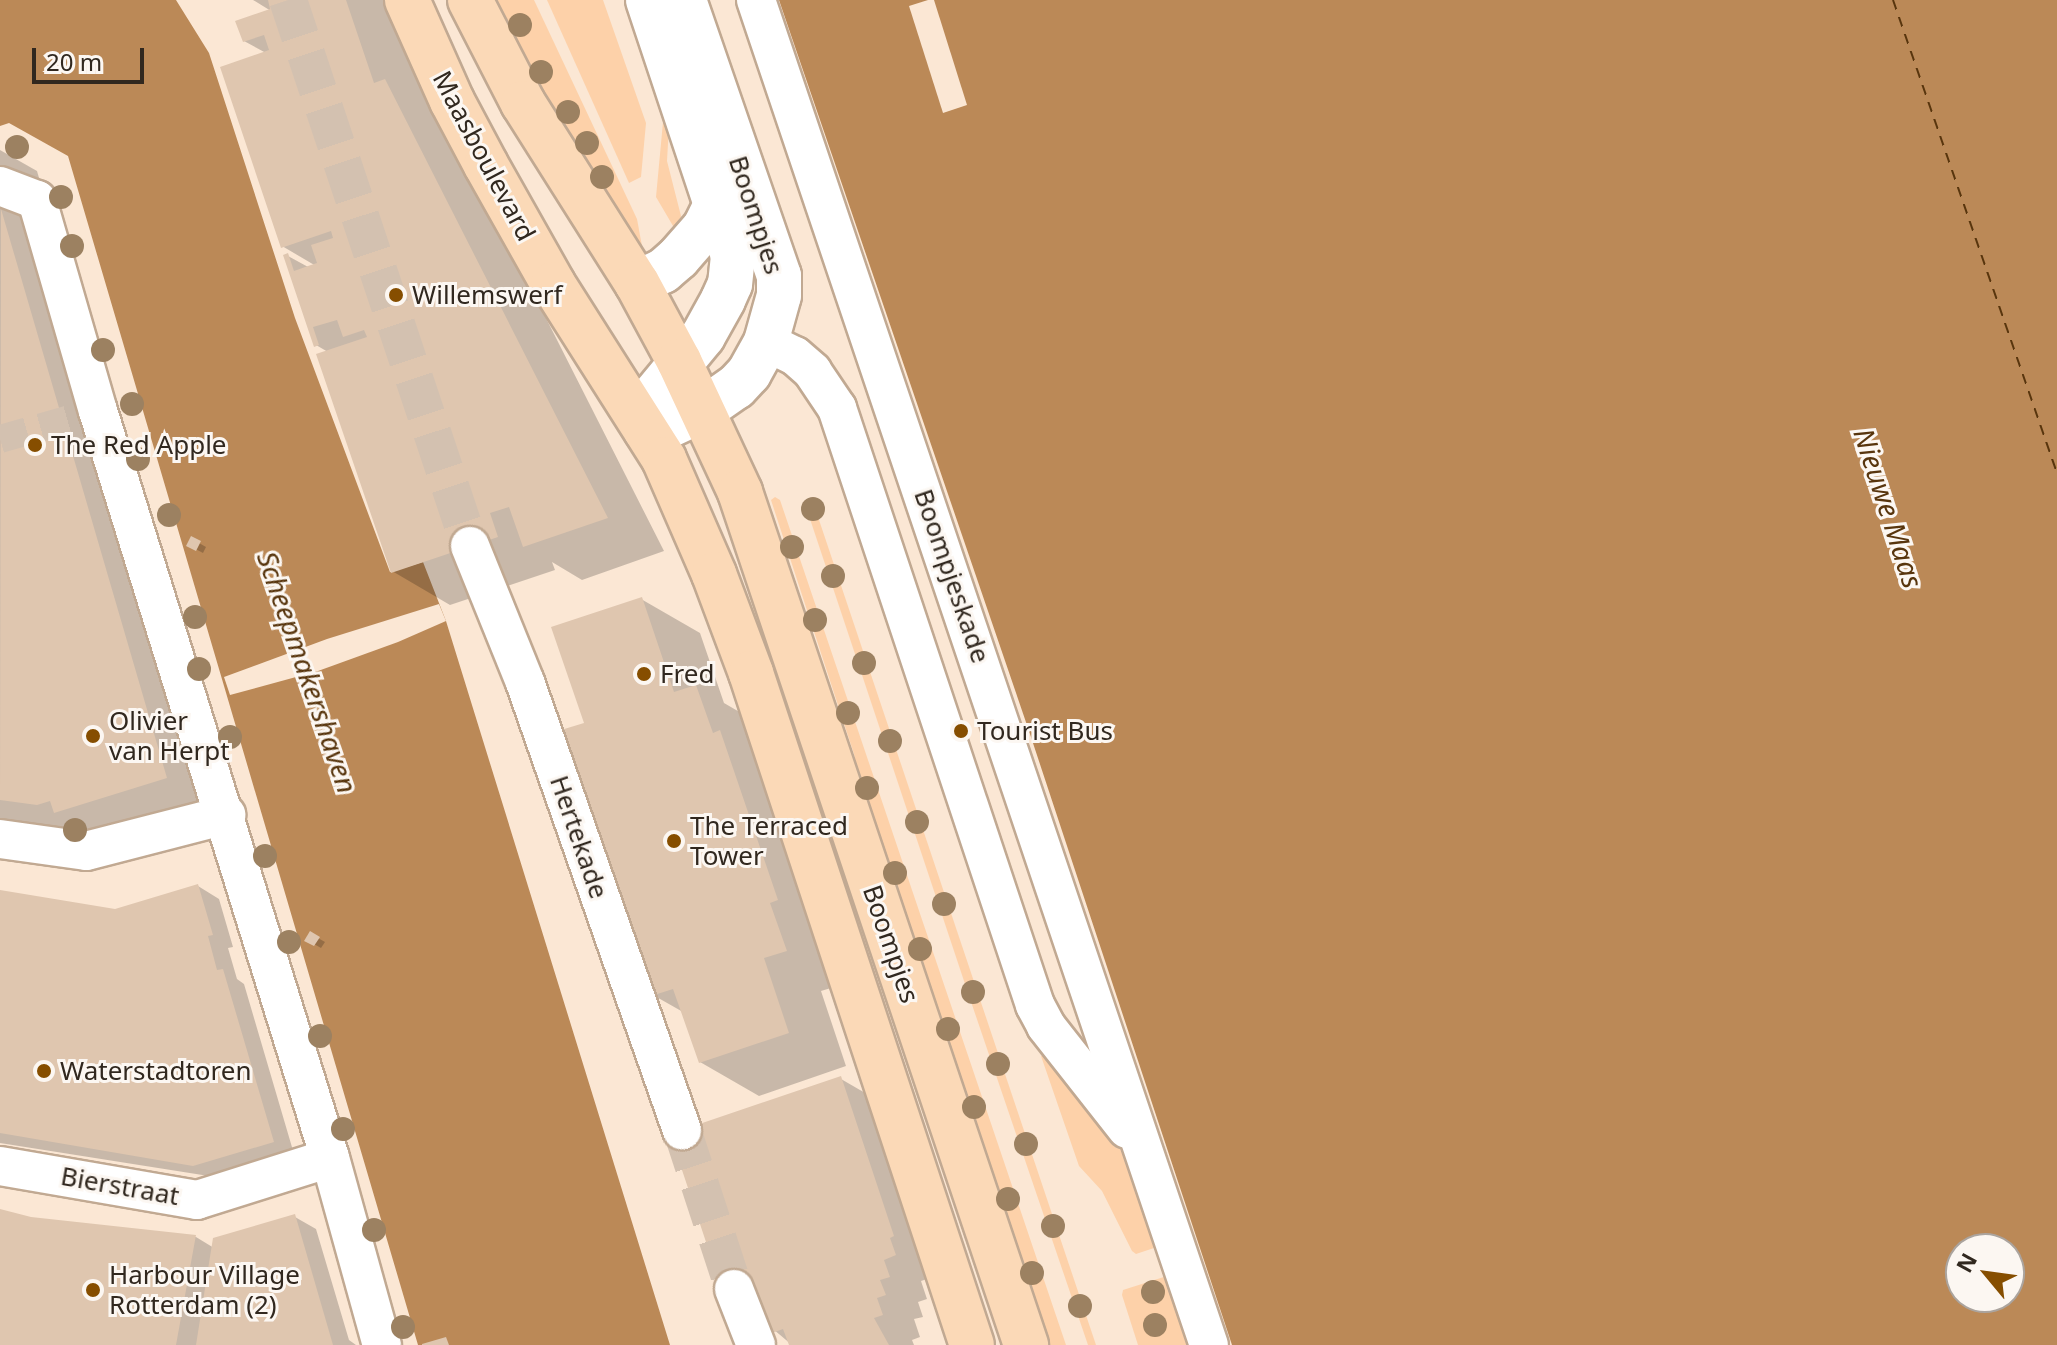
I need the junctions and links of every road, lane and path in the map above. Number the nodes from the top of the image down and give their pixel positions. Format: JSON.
{"nodes":[{"id":1,"x":407,"y":0,"type":"edge"},
{"id":2,"x":470,"y":0,"type":"edge"},
{"id":3,"x":648,"y":0,"type":"edge"},
{"id":4,"x":684,"y":0,"type":"edge"},
{"id":5,"x":756,"y":0,"type":"edge"},
{"id":6,"x":0,"y":186,"type":"edge"},
{"id":7,"x":716,"y":204,"type":"junction"},
{"id":8,"x":637,"y":283,"type":"junction"},
{"id":9,"x":766,"y":342,"type":"junction"},
{"id":10,"x":679,"y":361,"type":"junction"},
{"id":11,"x":704,"y":409,"type":"junction"},
{"id":12,"x":646,"y":430,"type":"junction"},
{"id":13,"x":470,"y":546,"type":"tunnel mouth"},
{"id":14,"x":226,"y":815,"type":"junction"},
{"id":15,"x":0,"y":839,"type":"edge"},
{"id":16,"x":682,"y":1130,"type":"tunnel mouth"},
{"id":17,"x":1146,"y":1153,"type":"junction"},
{"id":18,"x":330,"y":1158,"type":"junction"},
{"id":19,"x":0,"y":1166,"type":"edge"},
{"id":20,"x":734,"y":1289,"type":"tunnel mouth"},
{"id":21,"x":382,"y":1345,"type":"edge"},
{"id":22,"x":756,"y":1345,"type":"edge"},
{"id":23,"x":972,"y":1345,"type":"edge"},
{"id":24,"x":1026,"y":1345,"type":"edge"},
{"id":25,"x":1209,"y":1345,"type":"edge"}],
"edges":[{"from":1,"to":12,"type":"main road","name":"Maasboulevard"},
{"from":2,"to":8,"type":"main road"},
{"from":3,"to":7,"type":"main road","name":"Boompjes"},
{"from":4,"to":9,"type":"main road","name":"Boompjes"},
{"from":5,"to":17,"type":"street","name":"Boompjeskade"},
{"from":6,"to":14,"type":"street"},
{"from":7,"to":8,"type":"main road","name":"Boompjes"},
{"from":7,"to":10,"type":"main road","name":"Boompjes"},
{"from":8,"to":10,"type":"main road"},
{"from":9,"to":11,"type":"main road","name":"Boompjes"},
{"from":9,"to":17,"type":"street","name":"Boompjeskade"},
{"from":10,"to":11,"type":"main road"},
{"from":10,"to":12,"type":"main road","name":"Boompjes"},
{"from":11,"to":12,"type":"main road","name":"Boompjes"},
{"from":11,"to":24,"type":"main road","name":"Boompjes"},
{"from":12,"to":23,"type":"main road","name":"Boompjes"},
{"from":13,"to":16,"type":"street","name":"Hertekade"},
{"from":14,"to":15,"type":"street"},
{"from":14,"to":18,"type":"street"},
{"from":17,"to":25,"type":"street","name":"Boompjeskade"},
{"from":18,"to":19,"type":"street","name":"Bierstraat"},
{"from":18,"to":21,"type":"street"},
{"from":20,"to":22,"type":"street"}]}
